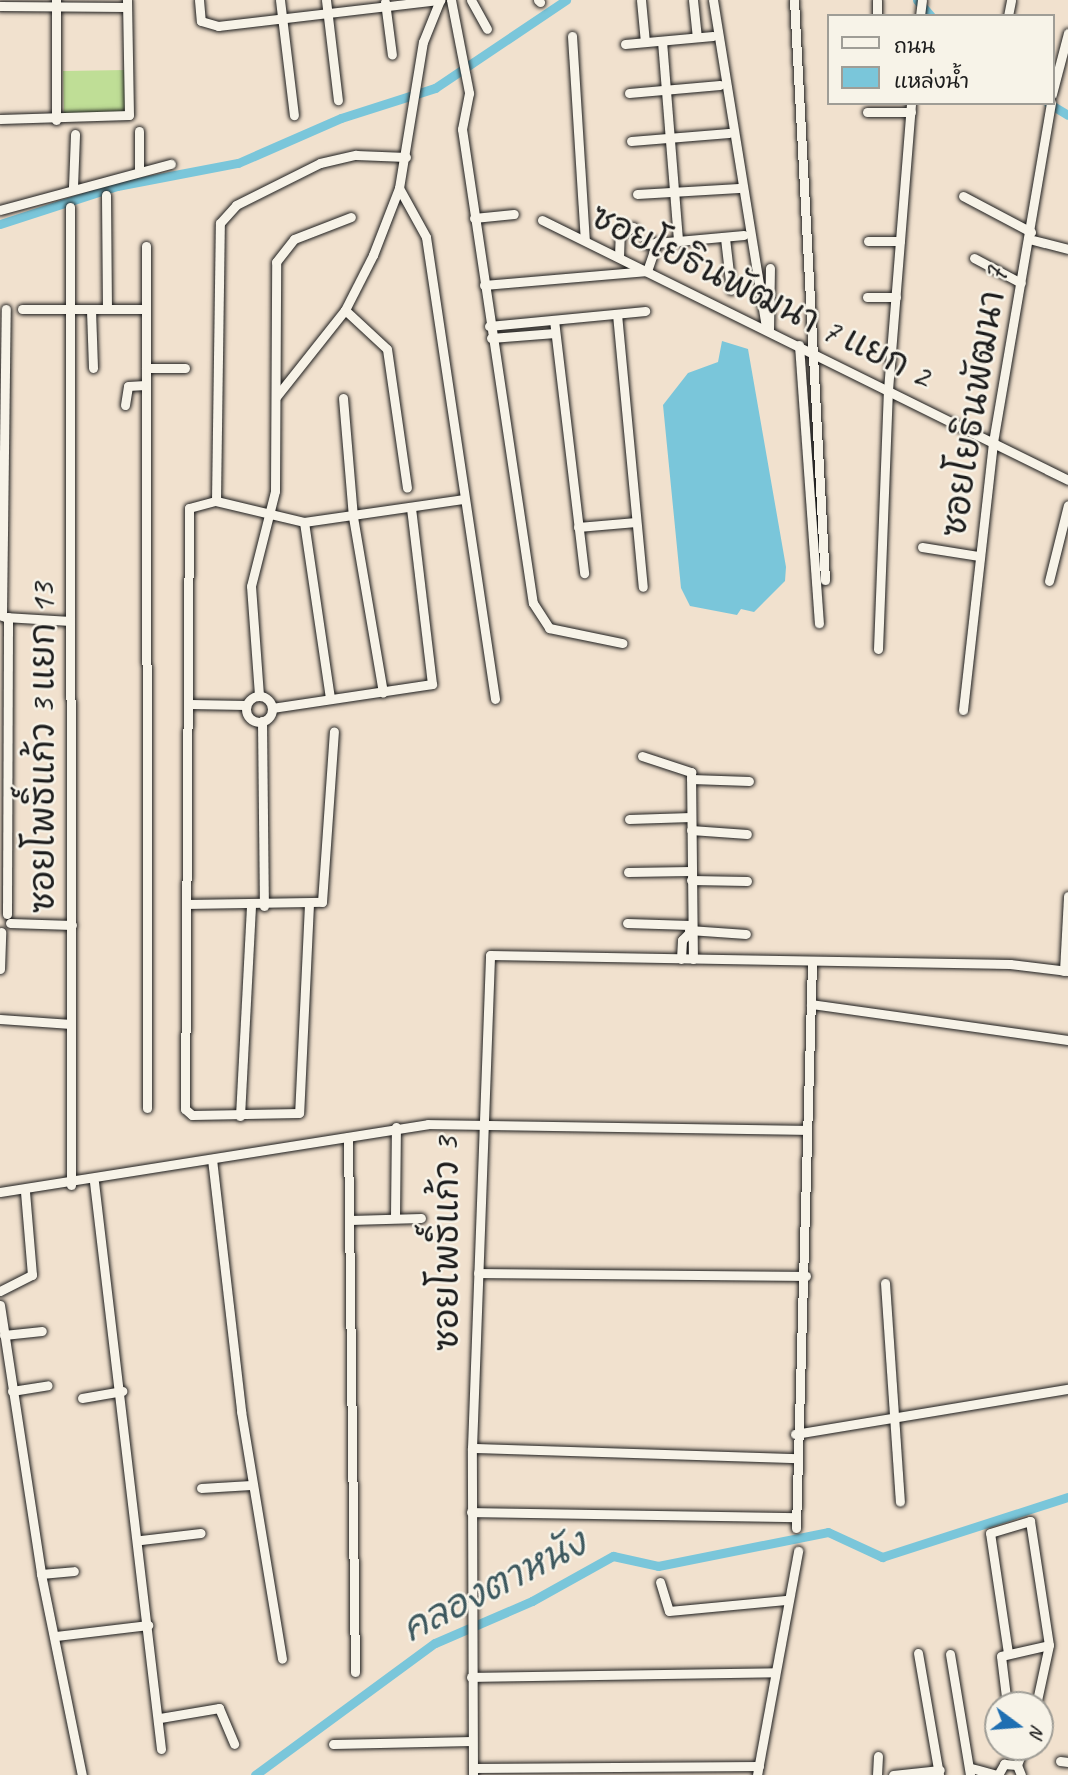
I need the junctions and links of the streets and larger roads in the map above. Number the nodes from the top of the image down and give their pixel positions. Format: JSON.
{"nodes":[{"id":1,"x":199,"y":0,"type":"edge"},
{"id":2,"x":280,"y":0,"type":"edge"},
{"id":3,"x":326,"y":0,"type":"edge"},
{"id":4,"x":440,"y":0,"type":"edge"},
{"id":5,"x":451,"y":0,"type":"edge"},
{"id":6,"x":471,"y":0,"type":"edge"},
{"id":7,"x":641,"y":0,"type":"edge"},
{"id":8,"x":693,"y":0,"type":"edge"},
{"id":9,"x":713,"y":0,"type":"edge"},
{"id":10,"x":794,"y":0,"type":"edge"},
{"id":11,"x":127,"y":3,"type":"edge"},
{"id":12,"x":385,"y":3,"type":"edge"},
{"id":13,"x":56,"y":4,"type":"edge"},
{"id":14,"x":0,"y":6,"type":"edge"},
{"id":15,"x":328,"y":12,"type":"junction"},
{"id":16,"x":282,"y":18,"type":"junction"},
{"id":17,"x":487,"y":29,"type":"dead end"},
{"id":18,"x":1068,"y":33,"type":"edge"},
{"id":19,"x":713,"y":36,"type":"dead end"},
{"id":20,"x":572,"y":37,"type":"dead end"},
{"id":21,"x":697,"y":37,"type":"junction"},
{"id":22,"x":662,"y":40,"type":"junction"},
{"id":23,"x":645,"y":42,"type":"junction"},
{"id":24,"x":625,"y":44,"type":"dead end"},
{"id":25,"x":392,"y":55,"type":"dead end"},
{"id":26,"x":720,"y":85,"type":"dead end"},
{"id":27,"x":1054,"y":86,"type":"edge"},
{"id":28,"x":667,"y":90,"type":"junction"},
{"id":29,"x":629,"y":93,"type":"dead end"},
{"id":30,"x":338,"y":100,"type":"dead end"},
{"id":31,"x":1050,"y":106,"type":"edge"},
{"id":32,"x":911,"y":108,"type":"edge"},
{"id":33,"x":867,"y":112,"type":"dead end"},
{"id":34,"x":294,"y":115,"type":"dead end"},
{"id":35,"x":0,"y":120,"type":"edge"},
{"id":36,"x":56,"y":120,"type":"junction"},
{"id":37,"x":139,"y":131,"type":"dead end"},
{"id":38,"x":729,"y":133,"type":"dead end"},
{"id":39,"x":75,"y":134,"type":"dead end"},
{"id":40,"x":671,"y":137,"type":"junction"},
{"id":41,"x":631,"y":141,"type":"dead end"},
{"id":42,"x":406,"y":157,"type":"junction"},
{"id":43,"x":170,"y":164,"type":"dead end"},
{"id":44,"x":139,"y":169,"type":"junction"},
{"id":45,"x":73,"y":187,"type":"junction"},
{"id":46,"x":399,"y":188,"type":"junction"},
{"id":47,"x":739,"y":188,"type":"dead end"},
{"id":48,"x":676,"y":190,"type":"junction"},
{"id":49,"x":637,"y":194,"type":"dead end"},
{"id":50,"x":106,"y":195,"type":"dead end"},
{"id":51,"x":962,"y":196,"type":"dead end"},
{"id":52,"x":70,"y":207,"type":"dead end"},
{"id":53,"x":0,"y":210,"type":"edge"},
{"id":54,"x":514,"y":214,"type":"dead end"},
{"id":55,"x":352,"y":216,"type":"dead end"},
{"id":56,"x":474,"y":218,"type":"junction"},
{"id":57,"x":542,"y":220,"type":"dead end"},
{"id":58,"x":633,"y":227,"type":"dead end"},
{"id":59,"x":744,"y":235,"type":"dead end"},
{"id":60,"x":1030,"y":235,"type":"junction"},
{"id":61,"x":725,"y":237,"type":"junction"},
{"id":62,"x":585,"y":240,"type":"junction"},
{"id":63,"x":868,"y":240,"type":"dead end"},
{"id":64,"x":678,"y":241,"type":"junction"},
{"id":65,"x":900,"y":241,"type":"junction"},
{"id":66,"x":657,"y":242,"type":"junction"},
{"id":67,"x":645,"y":243,"type":"dead end"},
{"id":68,"x":146,"y":246,"type":"dead end"},
{"id":69,"x":1068,"y":249,"type":"edge"},
{"id":70,"x":619,"y":257,"type":"junction"},
{"id":71,"x":974,"y":258,"type":"dead end"},
{"id":72,"x":770,"y":268,"type":"dead end"},
{"id":73,"x":647,"y":271,"type":"junction"},
{"id":74,"x":1021,"y":283,"type":"junction"},
{"id":75,"x":484,"y":285,"type":"junction"},
{"id":76,"x":731,"y":290,"type":"dead end"},
{"id":77,"x":867,"y":297,"type":"dead end"},
{"id":78,"x":896,"y":297,"type":"junction"},
{"id":79,"x":6,"y":309,"type":"dead end"},
{"id":80,"x":22,"y":309,"type":"dead end"},
{"id":81,"x":107,"y":309,"type":"junction"},
{"id":82,"x":146,"y":309,"type":"junction"},
{"id":83,"x":70,"y":310,"type":"junction"},
{"id":84,"x":91,"y":310,"type":"junction"},
{"id":85,"x":345,"y":310,"type":"junction"},
{"id":86,"x":645,"y":311,"type":"dead end"},
{"id":87,"x":617,"y":314,"type":"junction"},
{"id":88,"x":554,"y":320,"type":"junction"},
{"id":89,"x":489,"y":326,"type":"junction"},
{"id":90,"x":767,"y":329,"type":"junction"},
{"id":91,"x":555,"y":333,"type":"junction"},
{"id":92,"x":491,"y":338,"type":"junction"},
{"id":93,"x":799,"y":345,"type":"junction"},
{"id":94,"x":811,"y":351,"type":"junction"},
{"id":95,"x":93,"y":368,"type":"dead end"},
{"id":96,"x":146,"y":368,"type":"junction"},
{"id":97,"x":185,"y":368,"type":"dead end"},
{"id":98,"x":145,"y":385,"type":"junction"},
{"id":99,"x":888,"y":390,"type":"junction"},
{"id":100,"x":276,"y":397,"type":"junction"},
{"id":101,"x":343,"y":398,"type":"dead end"},
{"id":102,"x":125,"y":405,"type":"dead end"},
{"id":103,"x":993,"y":442,"type":"junction"},
{"id":104,"x":1068,"y":480,"type":"edge"},
{"id":105,"x":407,"y":488,"type":"dead end"},
{"id":106,"x":464,"y":499,"type":"junction"},
{"id":107,"x":216,"y":501,"type":"junction"},
{"id":108,"x":1068,"y":505,"type":"edge"},
{"id":109,"x":411,"y":508,"type":"junction"},
{"id":110,"x":271,"y":515,"type":"junction"},
{"id":111,"x":354,"y":517,"type":"junction"},
{"id":112,"x":304,"y":522,"type":"junction"},
{"id":113,"x":636,"y":522,"type":"junction"},
{"id":114,"x":578,"y":527,"type":"junction"},
{"id":115,"x":922,"y":547,"type":"dead end"},
{"id":116,"x":979,"y":556,"type":"junction"},
{"id":117,"x":584,"y":573,"type":"dead end"},
{"id":118,"x":825,"y":580,"type":"dead end"},
{"id":119,"x":1049,"y":581,"type":"dead end"},
{"id":120,"x":643,"y":587,"type":"dead end"},
{"id":121,"x":3,"y":616,"type":"edge"},
{"id":122,"x":70,"y":621,"type":"junction"},
{"id":123,"x":819,"y":624,"type":"dead end"},
{"id":124,"x":4,"y":630,"type":"edge"},
{"id":125,"x":622,"y":643,"type":"dead end"},
{"id":126,"x":878,"y":649,"type":"dead end"},
{"id":127,"x":4,"y":674,"type":"edge"},
{"id":128,"x":383,"y":692,"type":"junction"},
{"id":129,"x":259,"y":695,"type":"junction"},
{"id":130,"x":330,"y":699,"type":"junction"},
{"id":131,"x":495,"y":699,"type":"dead end"},
{"id":132,"x":190,"y":704,"type":"junction"},
{"id":133,"x":246,"y":705,"type":"junction"},
{"id":134,"x":272,"y":708,"type":"junction"},
{"id":135,"x":963,"y":710,"type":"dead end"},
{"id":136,"x":262,"y":722,"type":"junction"},
{"id":137,"x":334,"y":732,"type":"dead end"},
{"id":138,"x":642,"y":756,"type":"dead end"},
{"id":139,"x":691,"y":779,"type":"junction"},
{"id":140,"x":748,"y":781,"type":"dead end"},
{"id":141,"x":691,"y":817,"type":"junction"},
{"id":142,"x":629,"y":819,"type":"dead end"},
{"id":143,"x":4,"y":822,"type":"edge"},
{"id":144,"x":691,"y":830,"type":"junction"},
{"id":145,"x":747,"y":834,"type":"dead end"},
{"id":146,"x":628,"y":872,"type":"dead end"},
{"id":147,"x":691,"y":876,"type":"junction"},
{"id":148,"x":747,"y":881,"type":"dead end"},
{"id":149,"x":1068,"y":896,"type":"edge"},
{"id":150,"x":190,"y":904,"type":"junction"},
{"id":151,"x":309,"y":904,"type":"junction"},
{"id":152,"x":251,"y":905,"type":"junction"},
{"id":153,"x":264,"y":906,"type":"junction"},
{"id":154,"x":6,"y":916,"type":"edge"},
{"id":155,"x":627,"y":923,"type":"dead end"},
{"id":156,"x":72,"y":925,"type":"junction"},
{"id":157,"x":690,"y":929,"type":"junction"},
{"id":158,"x":1,"y":932,"type":"edge"},
{"id":159,"x":746,"y":934,"type":"dead end"},
{"id":160,"x":681,"y":959,"type":"junction"},
{"id":161,"x":693,"y":959,"type":"junction"},
{"id":162,"x":812,"y":963,"type":"junction"},
{"id":163,"x":0,"y":969,"type":"edge"},
{"id":164,"x":1066,"y":971,"type":"edge"},
{"id":165,"x":811,"y":1004,"type":"junction"},
{"id":166,"x":0,"y":1019,"type":"edge"},
{"id":167,"x":71,"y":1024,"type":"junction"},
{"id":168,"x":1068,"y":1040,"type":"edge"},
{"id":169,"x":147,"y":1108,"type":"dead end"},
{"id":170,"x":240,"y":1116,"type":"junction"},
{"id":171,"x":482,"y":1123,"type":"junction"},
{"id":172,"x":396,"y":1127,"type":"junction"},
{"id":173,"x":807,"y":1130,"type":"junction"},
{"id":174,"x":348,"y":1137,"type":"junction"},
{"id":175,"x":212,"y":1159,"type":"junction"},
{"id":176,"x":94,"y":1182,"type":"junction"},
{"id":177,"x":71,"y":1185,"type":"junction"},
{"id":178,"x":24,"y":1191,"type":"junction"},
{"id":179,"x":0,"y":1192,"type":"edge"},
{"id":180,"x":395,"y":1217,"type":"junction"},
{"id":181,"x":421,"y":1218,"type":"dead end"},
{"id":182,"x":350,"y":1220,"type":"junction"},
{"id":183,"x":478,"y":1273,"type":"junction"},
{"id":184,"x":806,"y":1276,"type":"junction"},
{"id":185,"x":885,"y":1283,"type":"dead end"},
{"id":186,"x":0,"y":1291,"type":"edge"},
{"id":187,"x":0,"y":1306,"type":"edge"},
{"id":188,"x":42,"y":1331,"type":"dead end"},
{"id":189,"x":4,"y":1335,"type":"junction"},
{"id":190,"x":48,"y":1385,"type":"dead end"},
{"id":191,"x":1068,"y":1390,"type":"edge"},
{"id":192,"x":12,"y":1391,"type":"junction"},
{"id":193,"x":122,"y":1391,"type":"junction"},
{"id":194,"x":82,"y":1398,"type":"dead end"},
{"id":195,"x":892,"y":1421,"type":"junction"},
{"id":196,"x":795,"y":1434,"type":"junction"},
{"id":197,"x":472,"y":1448,"type":"junction"},
{"id":198,"x":794,"y":1458,"type":"junction"},
{"id":199,"x":251,"y":1485,"type":"junction"},
{"id":200,"x":201,"y":1488,"type":"dead end"},
{"id":201,"x":900,"y":1500,"type":"dead end"},
{"id":202,"x":471,"y":1512,"type":"junction"},
{"id":203,"x":795,"y":1517,"type":"junction"},
{"id":204,"x":796,"y":1528,"type":"dead end"},
{"id":205,"x":201,"y":1534,"type":"dead end"},
{"id":206,"x":141,"y":1541,"type":"junction"},
{"id":207,"x":798,"y":1551,"type":"dead end"},
{"id":208,"x":75,"y":1571,"type":"dead end"},
{"id":209,"x":41,"y":1574,"type":"junction"},
{"id":210,"x":660,"y":1583,"type":"dead end"},
{"id":211,"x":785,"y":1600,"type":"junction"},
{"id":212,"x":148,"y":1625,"type":"junction"},
{"id":213,"x":55,"y":1636,"type":"junction"},
{"id":214,"x":1049,"y":1645,"type":"junction"},
{"id":215,"x":918,"y":1653,"type":"dead end"},
{"id":216,"x":1008,"y":1653,"type":"junction"},
{"id":217,"x":950,"y":1654,"type":"dead end"},
{"id":218,"x":282,"y":1659,"type":"dead end"},
{"id":219,"x":355,"y":1672,"type":"dead end"},
{"id":220,"x":774,"y":1672,"type":"junction"},
{"id":221,"x":471,"y":1677,"type":"junction"},
{"id":222,"x":1005,"y":1691,"type":"edge"},
{"id":223,"x":1039,"y":1691,"type":"edge"},
{"id":224,"x":160,"y":1718,"type":"junction"},
{"id":225,"x":472,"y":1741,"type":"junction"},
{"id":226,"x":234,"y":1744,"type":"dead end"},
{"id":227,"x":332,"y":1744,"type":"dead end"},
{"id":228,"x":161,"y":1749,"type":"dead end"},
{"id":229,"x":878,"y":1756,"type":"dead end"},
{"id":230,"x":1019,"y":1761,"type":"edge"},
{"id":231,"x":1017,"y":1765,"type":"junction"},
{"id":232,"x":758,"y":1770,"type":"edge"},
{"id":233,"x":473,"y":1772,"type":"edge"},
{"id":234,"x":971,"y":1772,"type":"edge"},
{"id":235,"x":939,"y":1773,"type":"edge"},
{"id":236,"x":82,"y":1775,"type":"edge"},
{"id":237,"x":877,"y":1775,"type":"edge"},
{"id":238,"x":893,"y":1775,"type":"edge"},
{"id":239,"x":1021,"y":1775,"type":"edge"}],
"edges":[{"from":1,"to":16,"type":"street"},
{"from":2,"to":16,"type":"street"},
{"from":3,"to":15,"type":"street"},
{"from":4,"to":12,"type":"street"},
{"from":4,"to":42,"type":"street"},
{"from":5,"to":56,"type":"street"},
{"from":6,"to":17,"type":"street"},
{"from":7,"to":23,"type":"street"},
{"from":8,"to":21,"type":"street"},
{"from":9,"to":90,"type":"street"},
{"from":10,"to":94,"type":"street"},
{"from":11,"to":13,"type":"street"},
{"from":11,"to":36,"type":"street"},
{"from":12,"to":15,"type":"street"},
{"from":12,"to":25,"type":"street"},
{"from":13,"to":14,"type":"street"},
{"from":13,"to":36,"type":"street"},
{"from":15,"to":16,"type":"street"},
{"from":15,"to":30,"type":"street"},
{"from":16,"to":34,"type":"street"},
{"from":18,"to":27,"type":"street"},
{"from":19,"to":21,"type":"street"},
{"from":20,"to":62,"type":"street"},
{"from":21,"to":22,"type":"street"},
{"from":22,"to":23,"type":"street"},
{"from":22,"to":28,"type":"street"},
{"from":23,"to":24,"type":"street"},
{"from":26,"to":28,"type":"street"},
{"from":28,"to":29,"type":"street"},
{"from":28,"to":40,"type":"street"},
{"from":31,"to":60,"type":"street","name":"ซอยโยธินพัฒนา 7"},
{"from":32,"to":33,"type":"street"},
{"from":32,"to":65,"type":"street"},
{"from":35,"to":36,"type":"street"},
{"from":37,"to":44,"type":"street"},
{"from":38,"to":40,"type":"street"},
{"from":39,"to":45,"type":"street"},
{"from":40,"to":41,"type":"street"},
{"from":40,"to":48,"type":"street"},
{"from":42,"to":46,"type":"street"},
{"from":42,"to":107,"type":"street"},
{"from":43,"to":44,"type":"street"},
{"from":44,"to":45,"type":"street"},
{"from":45,"to":53,"type":"street"},
{"from":46,"to":85,"type":"street"},
{"from":46,"to":106,"type":"street"},
{"from":47,"to":48,"type":"street"},
{"from":48,"to":49,"type":"street"},
{"from":48,"to":64,"type":"street"},
{"from":50,"to":81,"type":"street"},
{"from":51,"to":60,"type":"street"},
{"from":52,"to":83,"type":"street","name":"ซอยโพธิ์แก้ว 3 แยก 13"},
{"from":54,"to":56,"type":"street"},
{"from":55,"to":100,"type":"street"},
{"from":56,"to":75,"type":"street"},
{"from":57,"to":62,"type":"street","name":"ซอยโยธินพัฒนา 7 แยก 2"},
{"from":58,"to":70,"type":"street"},
{"from":59,"to":61,"type":"street"},
{"from":60,"to":69,"type":"street"},
{"from":60,"to":74,"type":"street","name":"ซอยโยธินพัฒนา 7"},
{"from":61,"to":64,"type":"street"},
{"from":61,"to":76,"type":"street"},
{"from":62,"to":70,"type":"street","name":"ซอยโยธินพัฒนา 7 แยก 2"},
{"from":63,"to":65,"type":"street"},
{"from":64,"to":66,"type":"street"},
{"from":65,"to":78,"type":"street"},
{"from":66,"to":67,"type":"street"},
{"from":66,"to":73,"type":"street"},
{"from":68,"to":82,"type":"street"},
{"from":70,"to":73,"type":"street","name":"ซอยโยธินพัฒนา 7 แยก 2"},
{"from":71,"to":74,"type":"street"},
{"from":72,"to":90,"type":"street"},
{"from":73,"to":75,"type":"street"},
{"from":73,"to":90,"type":"street","name":"ซอยโยธินพัฒนา 7 แยก 2"},
{"from":74,"to":103,"type":"street","name":"ซอยโยธินพัฒนา 7"},
{"from":75,"to":89,"type":"street"},
{"from":77,"to":78,"type":"street"},
{"from":78,"to":99,"type":"street"},
{"from":79,"to":121,"type":"street"},
{"from":80,"to":83,"type":"street"},
{"from":81,"to":82,"type":"street"},
{"from":81,"to":84,"type":"street"},
{"from":82,"to":96,"type":"street"},
{"from":83,"to":84,"type":"street"},
{"from":83,"to":122,"type":"street","name":"ซอยโพธิ์แก้ว 3 แยก 13"},
{"from":84,"to":95,"type":"street"},
{"from":85,"to":100,"type":"street"},
{"from":85,"to":105,"type":"street"},
{"from":86,"to":87,"type":"street"},
{"from":87,"to":88,"type":"street"},
{"from":87,"to":113,"type":"street"},
{"from":88,"to":89,"type":"street"},
{"from":88,"to":91,"type":"street"},
{"from":89,"to":92,"type":"street"},
{"from":90,"to":93,"type":"street","name":"ซอยโยธินพัฒนา 7 แยก 2"},
{"from":91,"to":92,"type":"street"},
{"from":91,"to":114,"type":"street"},
{"from":92,"to":125,"type":"street"},
{"from":93,"to":94,"type":"street","name":"ซอยโยธินพัฒนา 7 แยก 2"},
{"from":93,"to":123,"type":"street"},
{"from":94,"to":99,"type":"street","name":"ซอยโยธินพัฒนา 7 แยก 2"},
{"from":94,"to":118,"type":"street"},
{"from":96,"to":97,"type":"street"},
{"from":96,"to":98,"type":"street"},
{"from":98,"to":102,"type":"street"},
{"from":98,"to":169,"type":"street"},
{"from":99,"to":103,"type":"street","name":"ซอยโยธินพัฒนา 7 แยก 2"},
{"from":99,"to":126,"type":"street"},
{"from":100,"to":110,"type":"street"},
{"from":101,"to":111,"type":"street"},
{"from":103,"to":104,"type":"street","name":"ซอยโยธินพัฒนา 7 แยก 2"},
{"from":103,"to":116,"type":"street","name":"ซอยโยธินพัฒนา 7"},
{"from":106,"to":109,"type":"street"},
{"from":106,"to":131,"type":"street"},
{"from":107,"to":110,"type":"street"},
{"from":107,"to":132,"type":"street"},
{"from":108,"to":119,"type":"street"},
{"from":109,"to":111,"type":"street"},
{"from":109,"to":128,"type":"street"},
{"from":110,"to":112,"type":"street"},
{"from":110,"to":129,"type":"street"},
{"from":111,"to":112,"type":"street"},
{"from":111,"to":128,"type":"street"},
{"from":112,"to":130,"type":"street"},
{"from":113,"to":114,"type":"street"},
{"from":113,"to":120,"type":"street"},
{"from":114,"to":117,"type":"street"},
{"from":115,"to":116,"type":"street"},
{"from":116,"to":135,"type":"street","name":"ซอยโยธินพัฒนา 7"},
{"from":121,"to":122,"type":"street"},
{"from":121,"to":124,"type":"street"},
{"from":122,"to":156,"type":"street","name":"ซอยโพธิ์แก้ว 3 แยก 13"},
{"from":124,"to":127,"type":"street"},
{"from":127,"to":143,"type":"street"},
{"from":128,"to":130,"type":"street"},
{"from":129,"to":133,"type":"street"},
{"from":129,"to":134,"type":"street"},
{"from":130,"to":134,"type":"street"},
{"from":132,"to":133,"type":"street"},
{"from":132,"to":150,"type":"street"},
{"from":133,"to":136,"type":"street"},
{"from":134,"to":136,"type":"street"},
{"from":136,"to":153,"type":"street"},
{"from":137,"to":151,"type":"street"},
{"from":138,"to":139,"type":"street"},
{"from":139,"to":140,"type":"street"},
{"from":139,"to":141,"type":"street"},
{"from":141,"to":142,"type":"street"},
{"from":141,"to":144,"type":"street"},
{"from":143,"to":154,"type":"street"},
{"from":144,"to":145,"type":"street"},
{"from":144,"to":147,"type":"street"},
{"from":146,"to":147,"type":"street"},
{"from":147,"to":148,"type":"street"},
{"from":147,"to":157,"type":"street"},
{"from":149,"to":164,"type":"street"},
{"from":150,"to":152,"type":"street"},
{"from":150,"to":170,"type":"street"},
{"from":151,"to":153,"type":"street"},
{"from":151,"to":170,"type":"street"},
{"from":152,"to":153,"type":"street"},
{"from":152,"to":170,"type":"street"},
{"from":154,"to":156,"type":"street"},
{"from":154,"to":158,"type":"street"},
{"from":155,"to":157,"type":"street"},
{"from":156,"to":167,"type":"street","name":"ซอยโพธิ์แก้ว 3 แยก 13"},
{"from":157,"to":159,"type":"street"},
{"from":157,"to":160,"type":"street"},
{"from":157,"to":161,"type":"street"},
{"from":158,"to":163,"type":"street"},
{"from":160,"to":161,"type":"street"},
{"from":160,"to":171,"type":"street"},
{"from":161,"to":162,"type":"street"},
{"from":162,"to":164,"type":"street"},
{"from":162,"to":165,"type":"street"},
{"from":165,"to":168,"type":"street"},
{"from":165,"to":173,"type":"street"},
{"from":166,"to":167,"type":"street"},
{"from":167,"to":177,"type":"street","name":"ซอยโพธิ์แก้ว 3 แยก 13"},
{"from":171,"to":172,"type":"street","name":"ซอยโพธิ์แก้ว 3"},
{"from":171,"to":173,"type":"street"},
{"from":171,"to":183,"type":"street","name":"ซอยโพธิ์แก้ว 3"},
{"from":172,"to":174,"type":"street","name":"ซอยโพธิ์แก้ว 3"},
{"from":172,"to":180,"type":"street"},
{"from":173,"to":184,"type":"street"},
{"from":174,"to":175,"type":"street","name":"ซอยโพธิ์แก้ว 3"},
{"from":174,"to":182,"type":"street"},
{"from":175,"to":176,"type":"street","name":"ซอยโพธิ์แก้ว 3"},
{"from":175,"to":199,"type":"street"},
{"from":176,"to":177,"type":"street","name":"ซอยโพธิ์แก้ว 3"},
{"from":176,"to":193,"type":"street"},
{"from":177,"to":178,"type":"street","name":"ซอยโพธิ์แก้ว 3"},
{"from":178,"to":179,"type":"street","name":"ซอยโพธิ์แก้ว 3"},
{"from":178,"to":186,"type":"street"},
{"from":180,"to":181,"type":"street"},
{"from":180,"to":182,"type":"street"},
{"from":182,"to":219,"type":"street"},
{"from":183,"to":184,"type":"street"},
{"from":183,"to":197,"type":"street","name":"ซอยโพธิ์แก้ว 3"},
{"from":184,"to":196,"type":"street"},
{"from":185,"to":195,"type":"street"},
{"from":187,"to":189,"type":"street"},
{"from":188,"to":189,"type":"street"},
{"from":189,"to":192,"type":"street"},
{"from":190,"to":192,"type":"street"},
{"from":191,"to":195,"type":"street"},
{"from":192,"to":209,"type":"street"},
{"from":193,"to":194,"type":"street"},
{"from":193,"to":206,"type":"street"},
{"from":195,"to":196,"type":"street"},
{"from":195,"to":201,"type":"street"},
{"from":196,"to":198,"type":"street"},
{"from":197,"to":198,"type":"street"},
{"from":197,"to":202,"type":"street","name":"ซอยโพธิ์แก้ว 3"},
{"from":198,"to":203,"type":"street"},
{"from":199,"to":200,"type":"street"},
{"from":199,"to":218,"type":"street"},
{"from":202,"to":203,"type":"street"},
{"from":202,"to":221,"type":"street","name":"ซอยโพธิ์แก้ว 3"},
{"from":203,"to":204,"type":"street"},
{"from":205,"to":206,"type":"street"},
{"from":206,"to":212,"type":"street"},
{"from":207,"to":211,"type":"street"},
{"from":208,"to":209,"type":"street"},
{"from":209,"to":213,"type":"street"},
{"from":210,"to":211,"type":"street"},
{"from":211,"to":220,"type":"street"},
{"from":212,"to":213,"type":"street"},
{"from":212,"to":224,"type":"street"},
{"from":213,"to":236,"type":"street"},
{"from":214,"to":216,"type":"street"},
{"from":214,"to":216,"type":"street"},
{"from":214,"to":223,"type":"street"},
{"from":215,"to":235,"type":"street"},
{"from":216,"to":222,"type":"street"},
{"from":217,"to":234,"type":"street"},
{"from":220,"to":221,"type":"street"},
{"from":220,"to":232,"type":"street"},
{"from":221,"to":225,"type":"street","name":"ซอยโพธิ์แก้ว 3"},
{"from":224,"to":226,"type":"street"},
{"from":224,"to":228,"type":"street"},
{"from":225,"to":227,"type":"street"},
{"from":225,"to":233,"type":"street","name":"ซอยโพธิ์แก้ว 3"},
{"from":229,"to":237,"type":"street"},
{"from":230,"to":231,"type":"street"},
{"from":231,"to":234,"type":"street"},
{"from":231,"to":239,"type":"street"},
{"from":232,"to":233,"type":"street"},
{"from":235,"to":238,"type":"street"}]}
